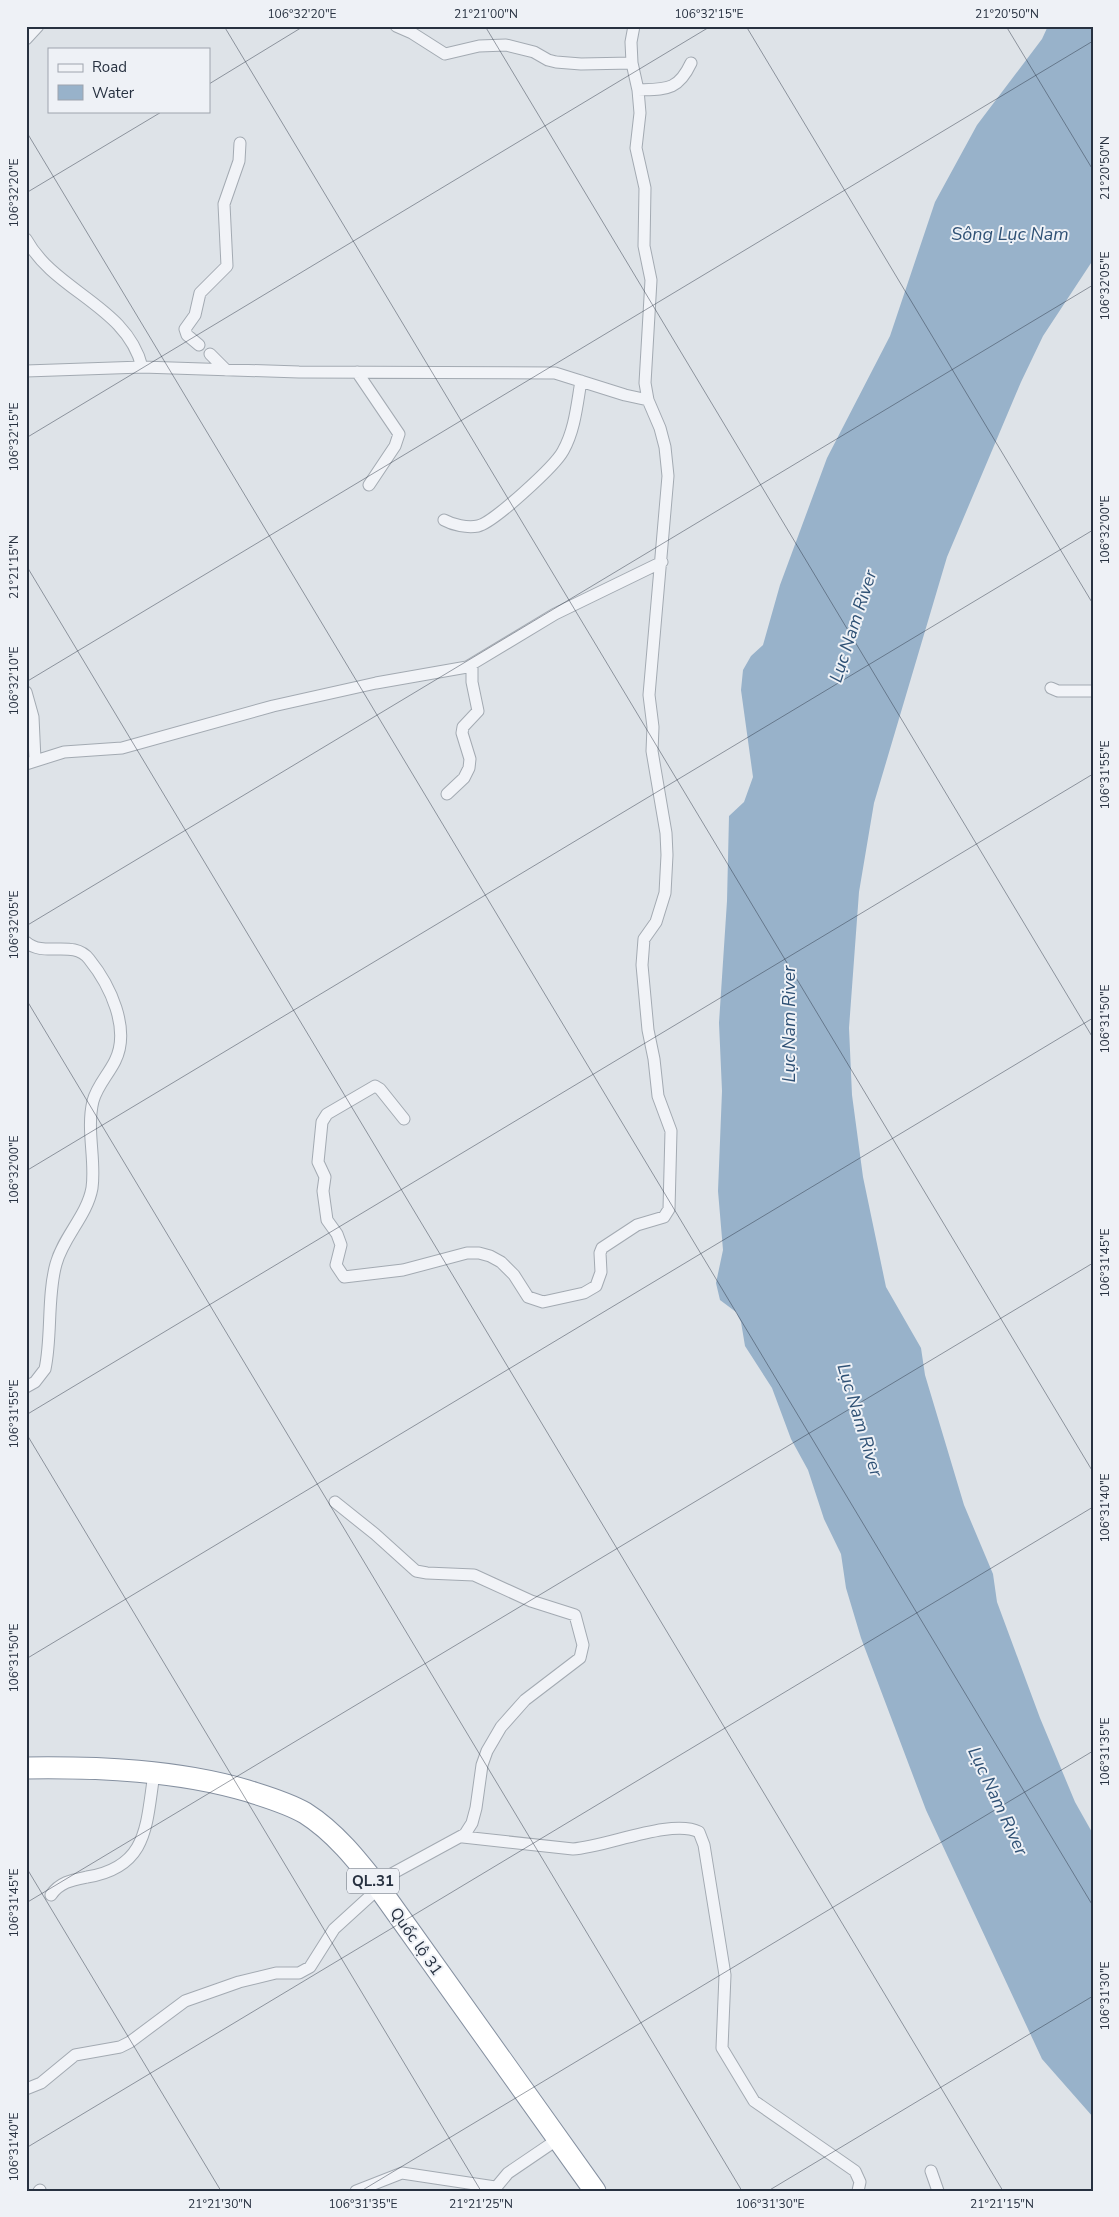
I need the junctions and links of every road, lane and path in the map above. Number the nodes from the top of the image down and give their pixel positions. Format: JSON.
{"nodes":[{"id":1,"x":38,"y":26,"type":"edge"},
{"id":2,"x":396,"y":26,"type":"edge"},
{"id":3,"x":634,"y":26,"type":"edge"},
{"id":4,"x":26,"y":39,"type":"edge"},
{"id":5,"x":632,"y":63,"type":"junction"},
{"id":6,"x":691,"y":63,"type":"dead end"},
{"id":7,"x":638,"y":90,"type":"junction"},
{"id":8,"x":240,"y":143,"type":"dead end"},
{"id":9,"x":26,"y":240,"type":"edge"},
{"id":10,"x":199,"y":345,"type":"dead end"},
{"id":11,"x":210,"y":354,"type":"dead end"},
{"id":12,"x":142,"y":367,"type":"junction"},
{"id":13,"x":226,"y":370,"type":"junction"},
{"id":14,"x":26,"y":371,"type":"edge"},
{"id":15,"x":357,"y":372,"type":"junction"},
{"id":16,"x":581,"y":381,"type":"junction"},
{"id":17,"x":648,"y":400,"type":"junction"},
{"id":18,"x":369,"y":485,"type":"dead end"},
{"id":19,"x":444,"y":520,"type":"dead end"},
{"id":20,"x":662,"y":562,"type":"junction"},
{"id":21,"x":472,"y":664,"type":"junction"},
{"id":22,"x":1051,"y":688,"type":"dead end"},
{"id":23,"x":1093,"y":691,"type":"edge"},
{"id":24,"x":26,"y":692,"type":"edge"},
{"id":25,"x":31,"y":762,"type":"edge"},
{"id":26,"x":447,"y":794,"type":"dead end"},
{"id":27,"x":26,"y":942,"type":"edge"},
{"id":28,"x":404,"y":1119,"type":"dead end"},
{"id":29,"x":26,"y":1387,"type":"edge"},
{"id":30,"x":335,"y":1502,"type":"dead end"},
{"id":31,"x":26,"y":1768,"type":"edge"},
{"id":32,"x":154,"y":1774,"type":"junction"},
{"id":33,"x":463,"y":1837,"type":"junction"},
{"id":34,"x":377,"y":1885,"type":"junction"},
{"id":35,"x":51,"y":1895,"type":"dead end"},
{"id":36,"x":26,"y":2089,"type":"edge"},
{"id":37,"x":558,"y":2139,"type":"junction"},
{"id":38,"x":931,"y":2170,"type":"dead end"},
{"id":39,"x":494,"y":2189,"type":"edge"},
{"id":40,"x":352,"y":2190,"type":"edge"},
{"id":41,"x":595,"y":2191,"type":"edge"},
{"id":42,"x":858,"y":2191,"type":"edge"},
{"id":43,"x":938,"y":2191,"type":"edge"}],
"edges":[{"from":1,"to":4,"type":"street"},
{"from":2,"to":5,"type":"street"},
{"from":3,"to":5,"type":"street"},
{"from":5,"to":7,"type":"street"},
{"from":6,"to":7,"type":"street"},
{"from":7,"to":17,"type":"street"},
{"from":8,"to":10,"type":"street"},
{"from":9,"to":12,"type":"street"},
{"from":11,"to":13,"type":"street"},
{"from":12,"to":13,"type":"street"},
{"from":12,"to":14,"type":"street"},
{"from":13,"to":15,"type":"street"},
{"from":15,"to":16,"type":"street"},
{"from":15,"to":18,"type":"street"},
{"from":16,"to":17,"type":"street"},
{"from":16,"to":19,"type":"street"},
{"from":17,"to":20,"type":"street"},
{"from":20,"to":21,"type":"street"},
{"from":20,"to":28,"type":"street"},
{"from":21,"to":25,"type":"street"},
{"from":21,"to":26,"type":"street"},
{"from":22,"to":23,"type":"street"},
{"from":24,"to":25,"type":"street"},
{"from":27,"to":29,"type":"street"},
{"from":30,"to":33,"type":"street"},
{"from":31,"to":32,"type":"highway","name":"Quốc lộ 31","number":"QL.31"},
{"from":32,"to":34,"type":"highway","name":"Quốc lộ 31","number":"QL.31"},
{"from":32,"to":35,"type":"street"},
{"from":33,"to":34,"type":"street"},
{"from":33,"to":42,"type":"street"},
{"from":34,"to":36,"type":"street"},
{"from":34,"to":37,"type":"highway","name":"Quốc lộ 31","number":"QL.31"},
{"from":37,"to":39,"type":"street"},
{"from":37,"to":41,"type":"highway","name":"Quốc lộ 31","number":"QL.31"},
{"from":38,"to":43,"type":"street"},
{"from":39,"to":40,"type":"street"}]}
